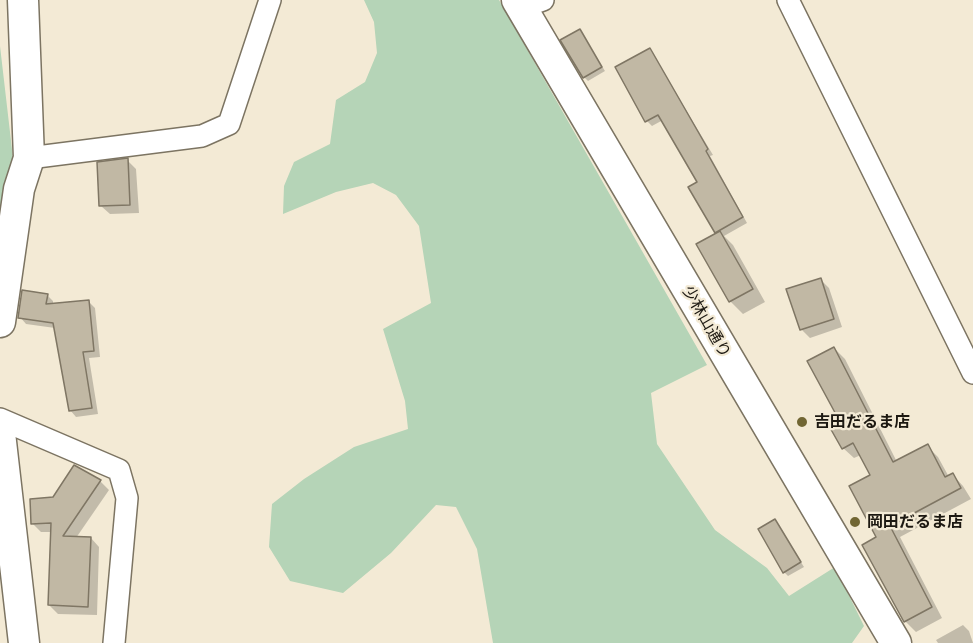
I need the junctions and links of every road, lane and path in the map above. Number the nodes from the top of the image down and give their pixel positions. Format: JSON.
{"nodes":[{"id":1,"x":23,"y":0,"type":"edge"},
{"id":2,"x":270,"y":0,"type":"edge"},
{"id":3,"x":788,"y":0,"type":"edge"},
{"id":4,"x":527,"y":3,"type":"edge"},
{"id":5,"x":29,"y":158,"type":"junction"},
{"id":6,"x":0,"y":322,"type":"edge"},
{"id":7,"x":973,"y":373,"type":"edge"},
{"id":8,"x":0,"y":419,"type":"edge"},
{"id":9,"x":0,"y":433,"type":"edge"},
{"id":10,"x":24,"y":643,"type":"edge"},
{"id":11,"x":114,"y":643,"type":"edge"},
{"id":12,"x":896,"y":643,"type":"edge"}],
"edges":[{"from":1,"to":5,"type":"street"},
{"from":2,"to":5,"type":"street"},
{"from":3,"to":7,"type":"street"},
{"from":4,"to":12,"type":"street","name":"少林山通り"},
{"from":5,"to":6,"type":"street"},
{"from":8,"to":11,"type":"street"},
{"from":9,"to":10,"type":"street"}]}
